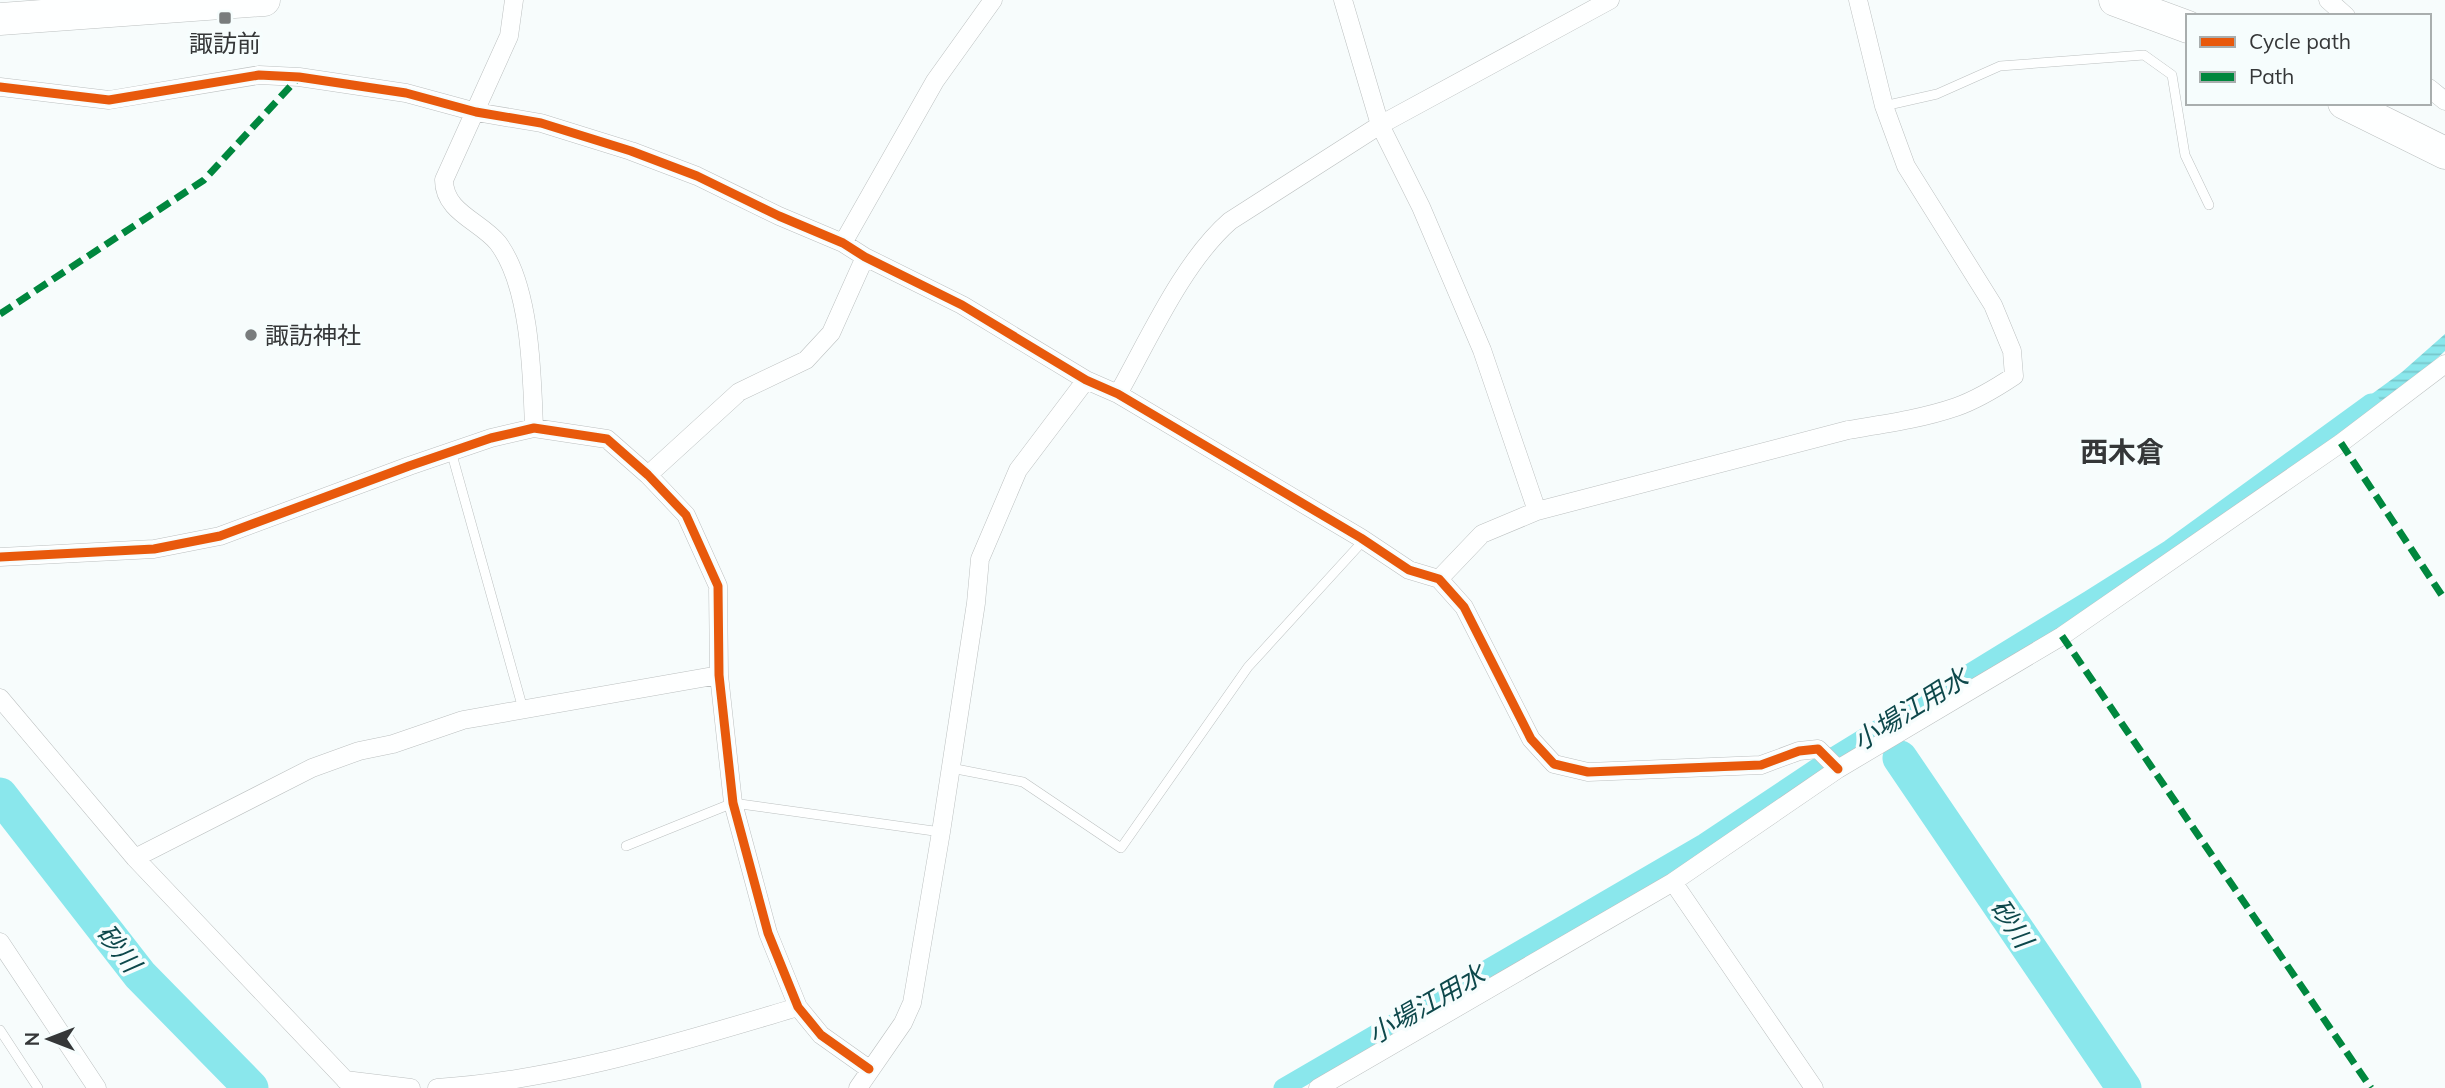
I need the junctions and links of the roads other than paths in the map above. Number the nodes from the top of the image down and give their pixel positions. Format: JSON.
{"nodes":[{"id":1,"x":264,"y":0,"type":"edge"},
{"id":2,"x":514,"y":0,"type":"edge"},
{"id":3,"x":993,"y":0,"type":"edge"},
{"id":4,"x":1343,"y":0,"type":"edge"},
{"id":5,"x":1610,"y":0,"type":"edge"},
{"id":6,"x":1858,"y":0,"type":"edge"},
{"id":7,"x":2115,"y":0,"type":"edge"},
{"id":8,"x":2328,"y":0,"type":"edge"},
{"id":9,"x":2344,"y":14,"type":"edge"},
{"id":10,"x":0,"y":19,"type":"edge"},
{"id":11,"x":2186,"y":26,"type":"edge"},
{"id":12,"x":0,"y":87,"type":"edge"},
{"id":13,"x":2431,"y":90,"type":"edge"},
{"id":14,"x":2445,"y":101,"type":"edge"},
{"id":15,"x":2348,"y":105,"type":"edge"},
{"id":16,"x":1884,"y":106,"type":"junction"},
{"id":17,"x":476,"y":112,"type":"junction"},
{"id":18,"x":1380,"y":125,"type":"junction"},
{"id":19,"x":2445,"y":153,"type":"edge"},
{"id":20,"x":2208,"y":205,"type":"dead end"},
{"id":21,"x":844,"y":243,"type":"junction"},
{"id":22,"x":865,"y":257,"type":"junction"},
{"id":23,"x":2445,"y":364,"type":"edge"},
{"id":24,"x":1086,"y":380,"type":"junction"},
{"id":25,"x":1118,"y":394,"type":"junction"},
{"id":26,"x":534,"y":428,"type":"junction"},
{"id":27,"x":451,"y":451,"type":"junction"},
{"id":28,"x":648,"y":475,"type":"junction"},
{"id":29,"x":1537,"y":511,"type":"junction"},
{"id":30,"x":1364,"y":540,"type":"junction"},
{"id":31,"x":0,"y":557,"type":"edge"},
{"id":32,"x":1439,"y":579,"type":"junction"},
{"id":33,"x":719,"y":675,"type":"junction"},
{"id":34,"x":0,"y":698,"type":"edge"},
{"id":35,"x":523,"y":709,"type":"junction"},
{"id":36,"x":1830,"y":760,"type":"junction"},
{"id":37,"x":951,"y":768,"type":"junction"},
{"id":38,"x":733,"y":803,"type":"junction"},
{"id":39,"x":941,"y":832,"type":"junction"},
{"id":40,"x":626,"y":846,"type":"dead end"},
{"id":41,"x":135,"y":858,"type":"junction"},
{"id":42,"x":1672,"y":882,"type":"junction"},
{"id":43,"x":0,"y":942,"type":"edge"},
{"id":44,"x":798,"y":1007,"type":"junction"},
{"id":45,"x":0,"y":1030,"type":"edge"},
{"id":46,"x":869,"y":1069,"type":"junction"},
{"id":47,"x":349,"y":1084,"type":"edge"},
{"id":48,"x":38,"y":1088,"type":"edge"},
{"id":49,"x":97,"y":1088,"type":"edge"},
{"id":50,"x":411,"y":1088,"type":"edge"},
{"id":51,"x":437,"y":1088,"type":"edge"},
{"id":52,"x":858,"y":1088,"type":"edge"},
{"id":53,"x":1318,"y":1088,"type":"edge"},
{"id":54,"x":1814,"y":1088,"type":"edge"}],
"edges":[{"from":1,"to":10,"type":"highway"},
{"from":2,"to":17,"type":"street"},
{"from":3,"to":21,"type":"street"},
{"from":4,"to":18,"type":"street"},
{"from":5,"to":18,"type":"street"},
{"from":6,"to":16,"type":"street"},
{"from":7,"to":11,"type":"highway"},
{"from":8,"to":9,"type":"street"},
{"from":12,"to":17,"type":"street"},
{"from":13,"to":14,"type":"street"},
{"from":15,"to":19,"type":"highway"},
{"from":16,"to":20,"type":"lane"},
{"from":16,"to":29,"type":"street"},
{"from":17,"to":21,"type":"street"},
{"from":17,"to":26,"type":"street"},
{"from":18,"to":25,"type":"street"},
{"from":18,"to":29,"type":"street"},
{"from":21,"to":22,"type":"street"},
{"from":22,"to":24,"type":"street"},
{"from":22,"to":28,"type":"street"},
{"from":23,"to":36,"type":"street"},
{"from":24,"to":25,"type":"street"},
{"from":24,"to":37,"type":"street"},
{"from":25,"to":30,"type":"street"},
{"from":26,"to":27,"type":"street"},
{"from":26,"to":28,"type":"street"},
{"from":27,"to":31,"type":"street"},
{"from":27,"to":35,"type":"lane"},
{"from":28,"to":33,"type":"street"},
{"from":29,"to":32,"type":"street"},
{"from":30,"to":32,"type":"street"},
{"from":30,"to":37,"type":"lane"},
{"from":32,"to":36,"type":"street"},
{"from":33,"to":35,"type":"street"},
{"from":33,"to":38,"type":"street"},
{"from":34,"to":41,"type":"street"},
{"from":35,"to":41,"type":"street"},
{"from":36,"to":42,"type":"street"},
{"from":37,"to":39,"type":"street"},
{"from":38,"to":39,"type":"lane"},
{"from":38,"to":40,"type":"lane"},
{"from":38,"to":44,"type":"street"},
{"from":39,"to":46,"type":"street"},
{"from":41,"to":47,"type":"street"},
{"from":42,"to":53,"type":"street"},
{"from":42,"to":54,"type":"street"},
{"from":43,"to":49,"type":"street"},
{"from":44,"to":46,"type":"street"},
{"from":44,"to":51,"type":"street"},
{"from":45,"to":48,"type":"lane"},
{"from":46,"to":52,"type":"street"},
{"from":47,"to":50,"type":"street"}]}
